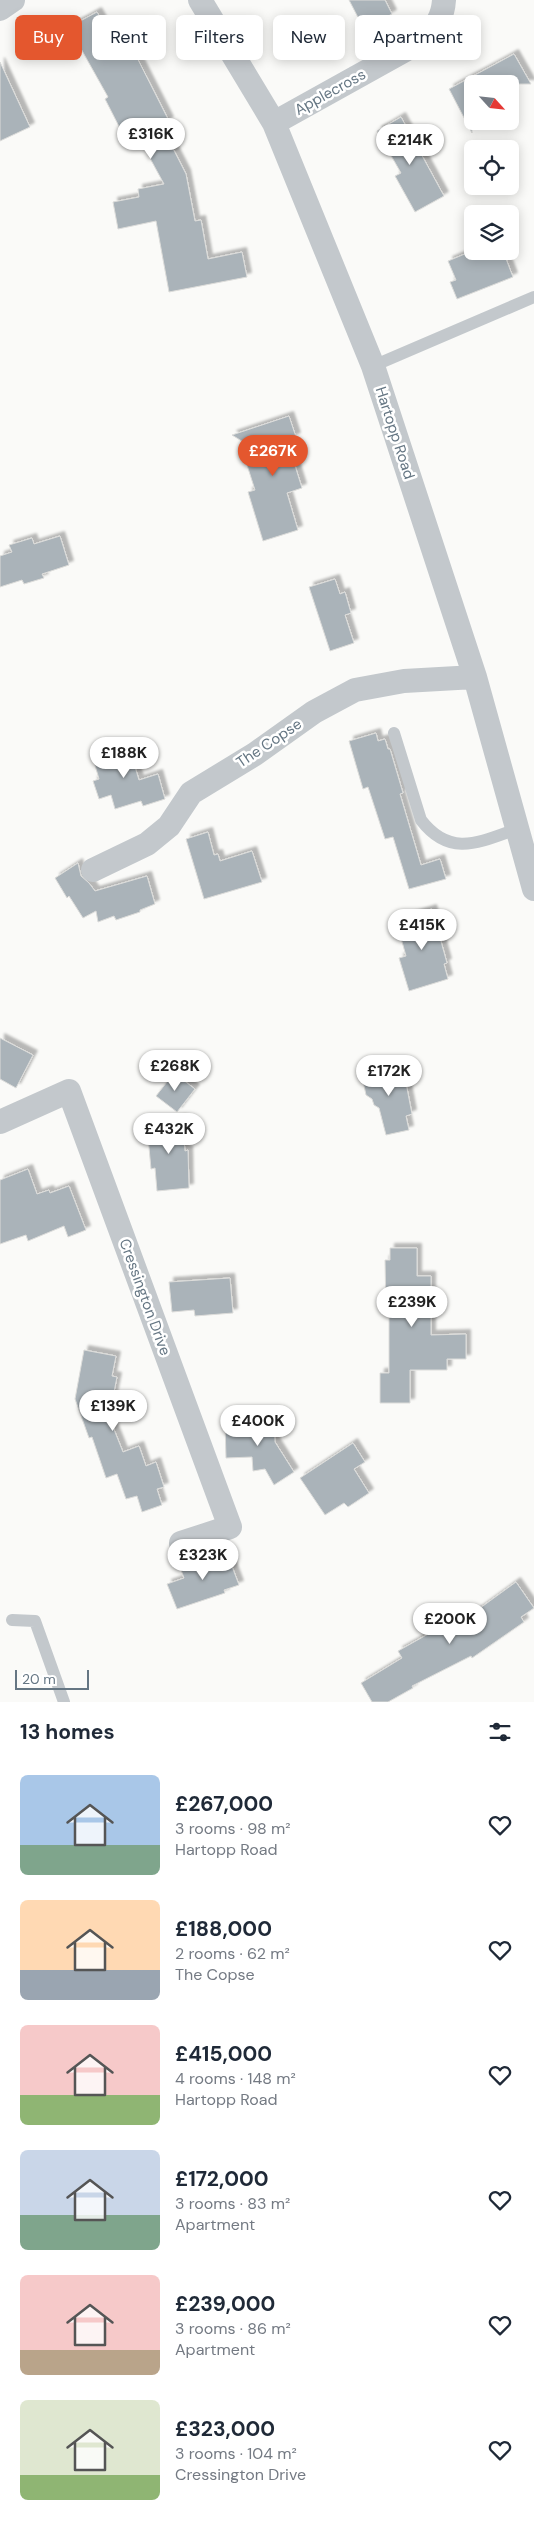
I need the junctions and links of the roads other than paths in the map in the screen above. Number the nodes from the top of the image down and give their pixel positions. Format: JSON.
{"nodes":[{"id":1,"x":13,"y":0,"type":"edge"},
{"id":2,"x":200,"y":0,"type":"edge"},
{"id":3,"x":444,"y":0,"type":"edge"},
{"id":4,"x":0,"y":9,"type":"edge"},
{"id":5,"x":274,"y":123,"type":"junction"},
{"id":6,"x":534,"y":297,"type":"edge"},
{"id":7,"x":373,"y":366,"type":"junction"},
{"id":8,"x":475,"y":677,"type":"junction"},
{"id":9,"x":394,"y":734,"type":"dead end"},
{"id":10,"x":524,"y":838,"type":"edge"},
{"id":11,"x":93,"y":870,"type":"dead end"},
{"id":12,"x":534,"y":889,"type":"edge"},
{"id":13,"x":0,"y":1122,"type":"edge"},
{"id":14,"x":181,"y":1543,"type":"dead end"},
{"id":15,"x":12,"y":1620,"type":"dead end"},
{"id":16,"x":64,"y":1702,"type":"edge"}],
"edges":[{"from":1,"to":4,"type":"street"},
{"from":2,"to":5,"type":"street","name":"Hartopp Road"},
{"from":3,"to":5,"type":"street","name":"Applecross"},
{"from":5,"to":7,"type":"street","name":"Hartopp Road"},
{"from":6,"to":7,"type":"lane"},
{"from":7,"to":8,"type":"street","name":"Hartopp Road"},
{"from":8,"to":10,"type":"street","name":"Hartopp Road"},
{"from":8,"to":11,"type":"street","name":"The Copse"},
{"from":9,"to":10,"type":"lane"},
{"from":10,"to":12,"type":"street","name":"Hartopp Road"},
{"from":13,"to":14,"type":"street","name":"Cressington Drive"},
{"from":15,"to":16,"type":"lane"}]}
